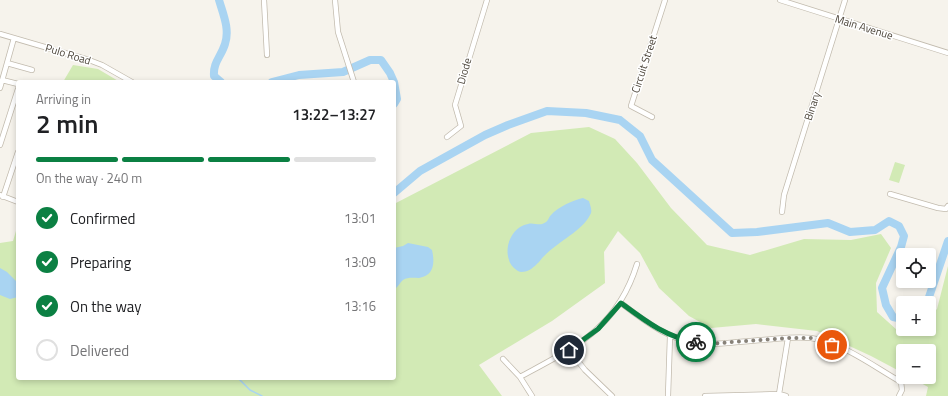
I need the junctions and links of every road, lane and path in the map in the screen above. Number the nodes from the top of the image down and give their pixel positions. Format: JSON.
{"nodes":[{"id":1,"x":264,"y":0,"type":"edge"},
{"id":2,"x":335,"y":0,"type":"edge"},
{"id":3,"x":487,"y":0,"type":"edge"},
{"id":4,"x":665,"y":0,"type":"edge"},
{"id":5,"x":780,"y":0,"type":"edge"},
{"id":6,"x":845,"y":0,"type":"edge"},
{"id":7,"x":840,"y":19,"type":"junction"},
{"id":8,"x":0,"y":34,"type":"edge"},
{"id":9,"x":14,"y":38,"type":"junction"},
{"id":10,"x":948,"y":53,"type":"edge"},
{"id":11,"x":267,"y":55,"type":"dead end"},
{"id":12,"x":7,"y":63,"type":"junction"},
{"id":13,"x":32,"y":70,"type":"dead end"},
{"id":14,"x":2,"y":80,"type":"junction"},
{"id":15,"x":128,"y":80,"type":"edge"},
{"id":16,"x":353,"y":80,"type":"edge"},
{"id":17,"x":16,"y":84,"type":"edge"},
{"id":18,"x":0,"y":88,"type":"edge"},
{"id":19,"x":16,"y":95,"type":"edge"},
{"id":20,"x":652,"y":117,"type":"dead end"},
{"id":21,"x":447,"y":137,"type":"dead end"},
{"id":22,"x":0,"y":145,"type":"edge"},
{"id":23,"x":16,"y":158,"type":"edge"},
{"id":24,"x":890,"y":194,"type":"dead end"},
{"id":25,"x":2,"y":196,"type":"edge"},
{"id":26,"x":16,"y":201,"type":"edge"},
{"id":27,"x":948,"y":206,"type":"edge"},
{"id":28,"x":782,"y":212,"type":"dead end"},
{"id":29,"x":637,"y":264,"type":"dead end"},
{"id":30,"x":621,"y":303,"type":"junction"},
{"id":31,"x":670,"y":336,"type":"junction"},
{"id":32,"x":788,"y":338,"type":"junction"},
{"id":33,"x":569,"y":350,"type":"junction"},
{"id":34,"x":503,"y":359,"type":"dead end"},
{"id":35,"x":520,"y":377,"type":"junction"},
{"id":36,"x":779,"y":394,"type":"junction"},
{"id":37,"x":532,"y":396,"type":"edge"},
{"id":38,"x":612,"y":396,"type":"edge"},
{"id":39,"x":668,"y":396,"type":"edge"},
{"id":40,"x":705,"y":396,"type":"edge"},
{"id":41,"x":786,"y":396,"type":"edge"},
{"id":42,"x":899,"y":396,"type":"edge"}],
"edges":[{"from":1,"to":11,"type":"street"},
{"from":2,"to":16,"type":"street"},
{"from":3,"to":21,"type":"street","name":"Diode"},
{"from":4,"to":20,"type":"street","name":"Circuit Street"},
{"from":5,"to":7,"type":"street","name":"Main Avenue"},
{"from":6,"to":7,"type":"street","name":"Binary"},
{"from":7,"to":10,"type":"street","name":"Main Avenue"},
{"from":7,"to":28,"type":"street","name":"Binary"},
{"from":8,"to":9,"type":"street","name":"Pulo Road"},
{"from":9,"to":12,"type":"street"},
{"from":9,"to":15,"type":"street","name":"Pulo Road"},
{"from":12,"to":13,"type":"street"},
{"from":12,"to":14,"type":"street"},
{"from":14,"to":17,"type":"street"},
{"from":14,"to":18,"type":"street"},
{"from":19,"to":22,"type":"street"},
{"from":23,"to":25,"type":"street"},
{"from":24,"to":27,"type":"street"},
{"from":25,"to":26,"type":"street"},
{"from":29,"to":30,"type":"street"},
{"from":30,"to":31,"type":"street"},
{"from":30,"to":33,"type":"street"},
{"from":31,"to":32,"type":"street"},
{"from":31,"to":39,"type":"street"},
{"from":32,"to":36,"type":"street"},
{"from":32,"to":42,"type":"street"},
{"from":33,"to":35,"type":"street"},
{"from":33,"to":38,"type":"street"},
{"from":34,"to":35,"type":"street"},
{"from":35,"to":37,"type":"street"},
{"from":36,"to":40,"type":"street"},
{"from":36,"to":41,"type":"street"}]}
